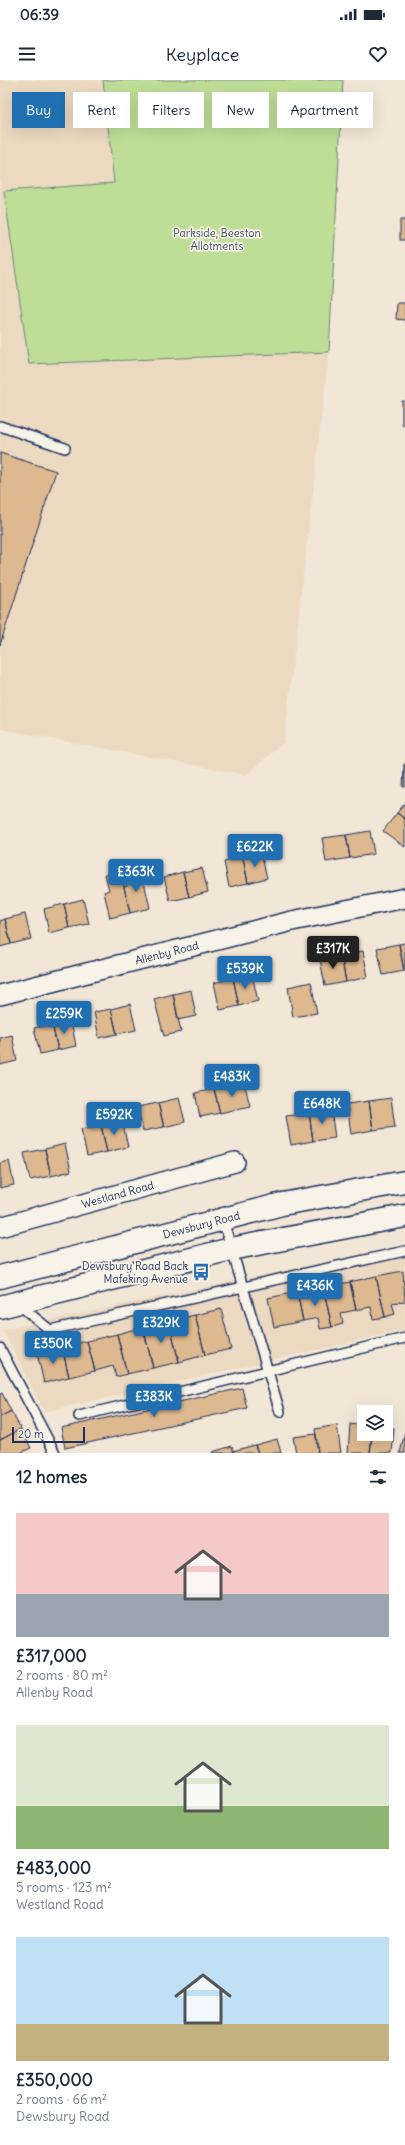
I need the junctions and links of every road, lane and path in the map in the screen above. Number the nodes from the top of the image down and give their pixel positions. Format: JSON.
{"nodes":[{"id":1,"x":0,"y":426,"type":"edge"},
{"id":2,"x":65,"y":448,"type":"dead end"},
{"id":3,"x":405,"y":898,"type":"edge"},
{"id":4,"x":0,"y":996,"type":"edge"},
{"id":5,"x":235,"y":1162,"type":"dead end"},
{"id":6,"x":405,"y":1182,"type":"edge"},
{"id":7,"x":405,"y":1216,"type":"edge"},
{"id":8,"x":222,"y":1218,"type":"junction"},
{"id":9,"x":0,"y":1226,"type":"edge"},
{"id":10,"x":231,"y":1249,"type":"junction"},
{"id":11,"x":405,"y":1251,"type":"edge"},
{"id":12,"x":0,"y":1277,"type":"edge"},
{"id":13,"x":242,"y":1288,"type":"junction"},
{"id":14,"x":9,"y":1305,"type":"edge"},
{"id":15,"x":405,"y":1338,"type":"edge"},
{"id":16,"x":0,"y":1348,"type":"edge"},
{"id":17,"x":266,"y":1370,"type":"junction"},
{"id":18,"x":280,"y":1412,"type":"dead end"},
{"id":19,"x":79,"y":1416,"type":"dead end"},
{"id":20,"x":55,"y":1453,"type":"edge"}],
"edges":[{"from":1,"to":2,"type":"lane"},
{"from":3,"to":4,"type":"street","name":"Allenby Road"},
{"from":5,"to":9,"type":"street","name":"Westland Road"},
{"from":6,"to":8,"type":"main road","name":"Dewsbury Road"},
{"from":7,"to":10,"type":"main road"},
{"from":8,"to":10,"type":"lane"},
{"from":8,"to":12,"type":"main road","name":"Dewsbury Road"},
{"from":10,"to":13,"type":"lane"},
{"from":10,"to":14,"type":"main road"},
{"from":11,"to":13,"type":"lane"},
{"from":13,"to":14,"type":"lane"},
{"from":13,"to":17,"type":"lane"},
{"from":15,"to":17,"type":"lane"},
{"from":16,"to":20,"type":"lane"},
{"from":17,"to":18,"type":"lane"},
{"from":17,"to":19,"type":"lane"}]}
